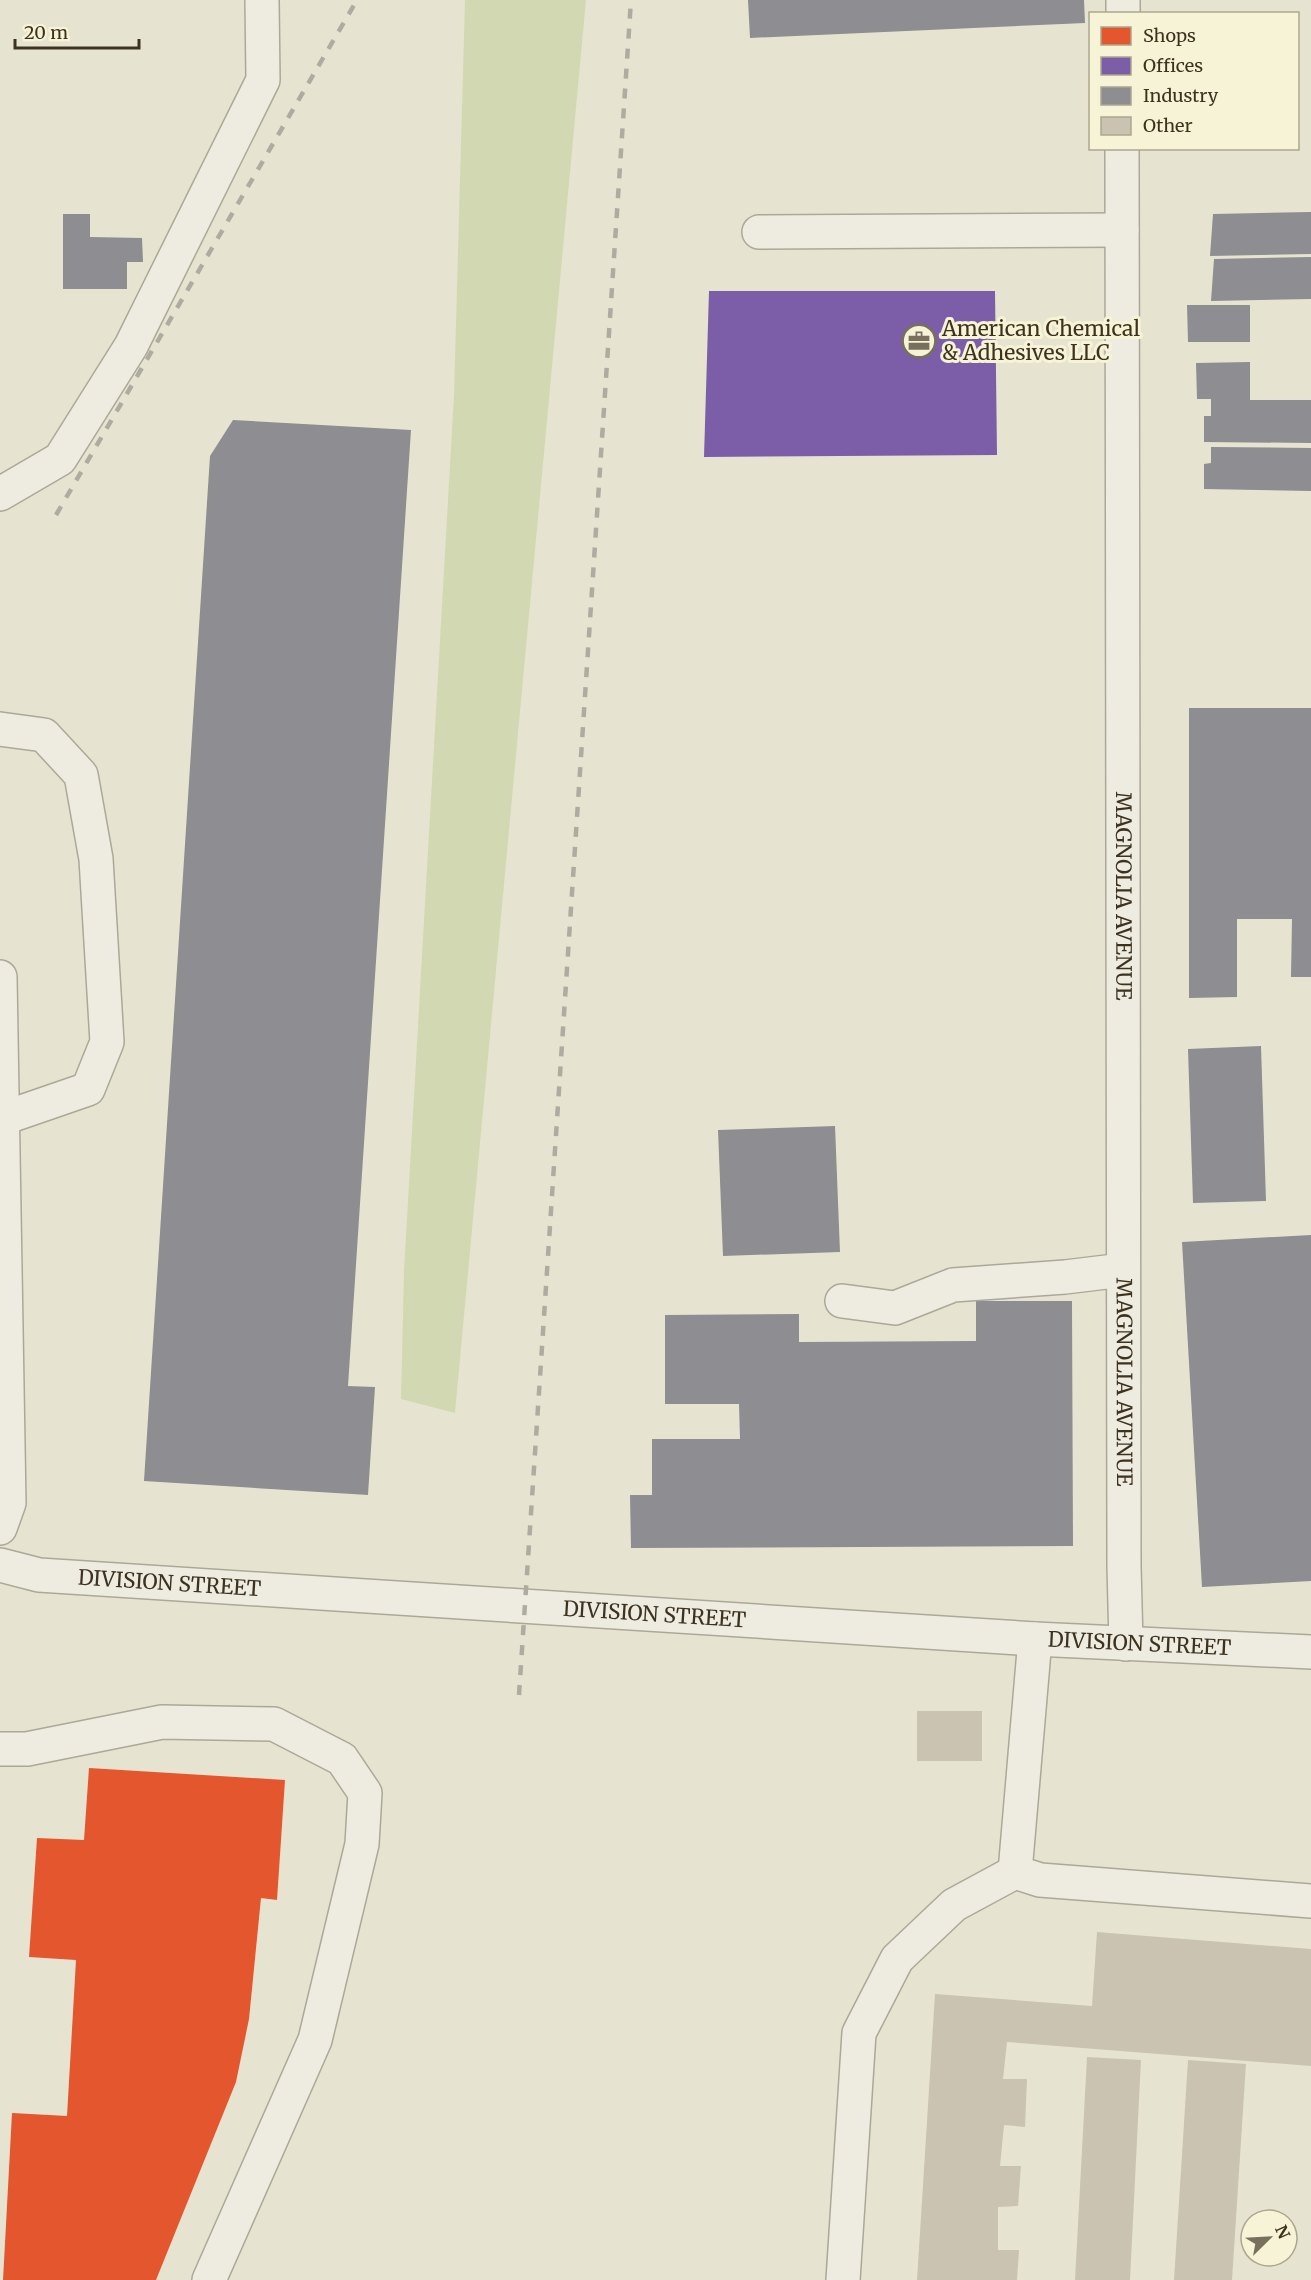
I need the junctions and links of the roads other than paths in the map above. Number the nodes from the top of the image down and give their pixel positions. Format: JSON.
{"nodes":[{"id":1,"x":262,"y":0,"type":"edge"},
{"id":2,"x":1122,"y":150,"type":"edge"},
{"id":3,"x":1122,"y":230,"type":"junction"},
{"id":4,"x":759,"y":232,"type":"dead end"},
{"id":5,"x":0,"y":494,"type":"edge"},
{"id":6,"x":0,"y":729,"type":"edge"},
{"id":7,"x":0,"y":977,"type":"edge"},
{"id":8,"x":4,"y":1118,"type":"junction"},
{"id":9,"x":1123,"y":1270,"type":"junction"},
{"id":10,"x":842,"y":1302,"type":"dead end"},
{"id":11,"x":0,"y":1528,"type":"edge"},
{"id":12,"x":0,"y":1565,"type":"edge"},
{"id":13,"x":1035,"y":1639,"type":"junction"},
{"id":14,"x":1126,"y":1644,"type":"junction"},
{"id":15,"x":1311,"y":1652,"type":"edge"},
{"id":16,"x":0,"y":1749,"type":"edge"},
{"id":17,"x":1015,"y":1872,"type":"junction"},
{"id":18,"x":1311,"y":1901,"type":"edge"},
{"id":19,"x":209,"y":2280,"type":"edge"},
{"id":20,"x":843,"y":2280,"type":"edge"}],
"edges":[{"from":1,"to":5,"type":"street"},
{"from":2,"to":3,"type":"street","name":"MAGNOLIA AVENUE"},
{"from":3,"to":4,"type":"street"},
{"from":3,"to":9,"type":"street","name":"MAGNOLIA AVENUE"},
{"from":6,"to":8,"type":"street"},
{"from":7,"to":8,"type":"street"},
{"from":8,"to":11,"type":"street"},
{"from":9,"to":10,"type":"street"},
{"from":9,"to":14,"type":"street","name":"MAGNOLIA AVENUE"},
{"from":12,"to":13,"type":"street","name":"DIVISION STREET"},
{"from":13,"to":14,"type":"street","name":"DIVISION STREET"},
{"from":13,"to":17,"type":"street"},
{"from":14,"to":15,"type":"street","name":"DIVISION STREET"},
{"from":16,"to":19,"type":"street"},
{"from":17,"to":18,"type":"street"},
{"from":17,"to":20,"type":"street"}]}
